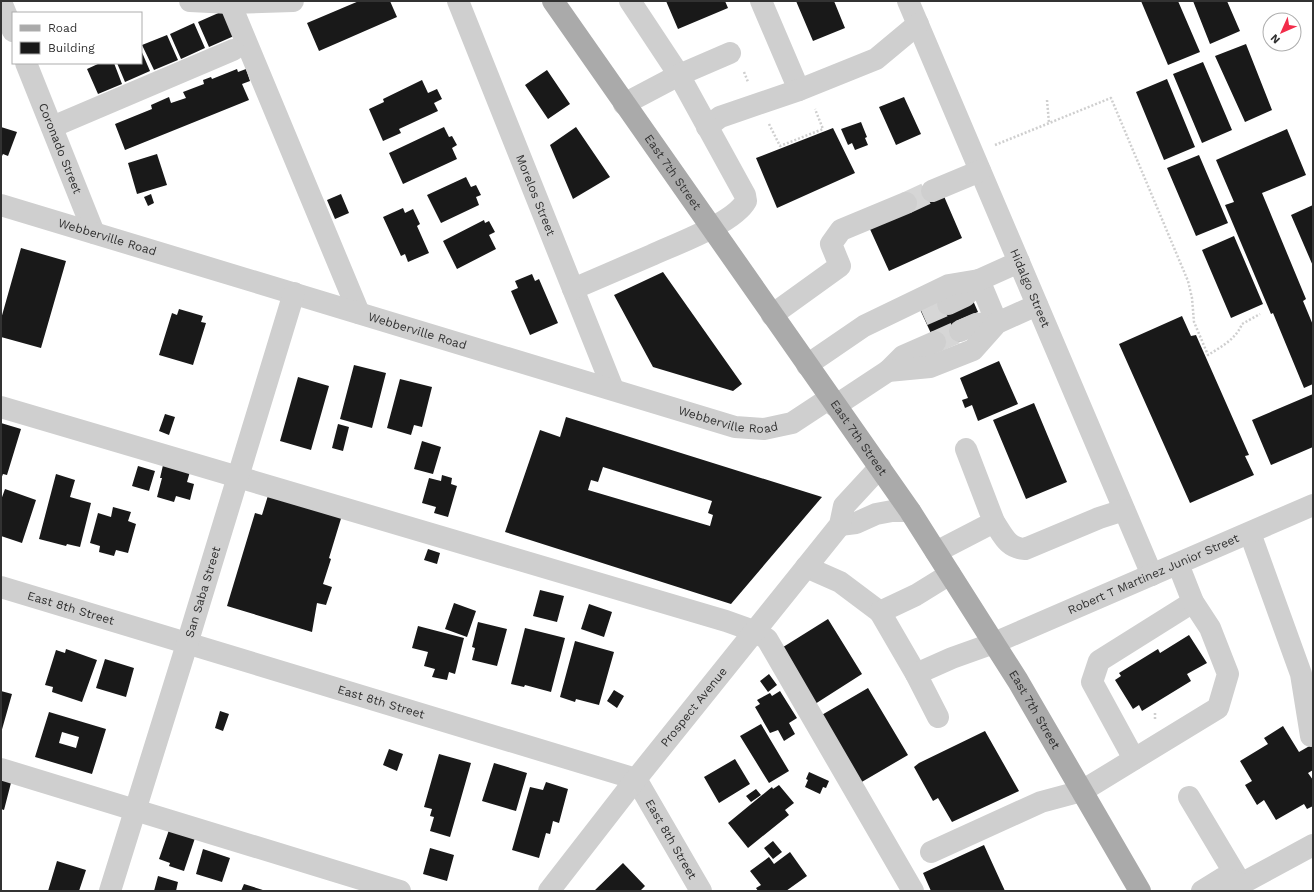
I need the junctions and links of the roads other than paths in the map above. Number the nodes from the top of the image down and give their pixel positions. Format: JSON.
{"nodes":[{"id":1,"x":190,"y":1,"type":"edge"},
{"id":2,"x":293,"y":1,"type":"edge"},
{"id":3,"x":458,"y":1,"type":"edge"},
{"id":4,"x":554,"y":1,"type":"edge"},
{"id":5,"x":630,"y":1,"type":"edge"},
{"id":6,"x":761,"y":1,"type":"edge"},
{"id":7,"x":908,"y":1,"type":"edge"},
{"id":8,"x":1,"y":2,"type":"edge"},
{"id":9,"x":230,"y":3,"type":"junction"},
{"id":10,"x":918,"y":24,"type":"junction"},
{"id":11,"x":12,"y":29,"type":"edge"},
{"id":12,"x":233,"y":50,"type":"dead end"},
{"id":13,"x":730,"y":53,"type":"dead end"},
{"id":14,"x":26,"y":64,"type":"edge"},
{"id":15,"x":679,"y":76,"type":"junction"},
{"id":16,"x":799,"y":90,"type":"junction"},
{"id":17,"x":624,"y":104,"type":"junction"},
{"id":18,"x":52,"y":127,"type":"junction"},
{"id":19,"x":707,"y":127,"type":"junction"},
{"id":20,"x":980,"y":171,"type":"junction"},
{"id":21,"x":932,"y":191,"type":"tunnel mouth"},
{"id":22,"x":906,"y":203,"type":"tunnel mouth"},
{"id":23,"x":1,"y":205,"type":"edge"},
{"id":24,"x":712,"y":229,"type":"junction"},
{"id":25,"x":94,"y":233,"type":"junction"},
{"id":26,"x":1019,"y":262,"type":"junction"},
{"id":27,"x":979,"y":280,"type":"junction"},
{"id":28,"x":573,"y":289,"type":"junction"},
{"id":29,"x":294,"y":293,"type":"junction"},
{"id":30,"x":948,"y":304,"type":"tunnel mouth"},
{"id":31,"x":1037,"y":305,"type":"junction"},
{"id":32,"x":359,"y":313,"type":"junction"},
{"id":33,"x":772,"y":315,"type":"junction"},
{"id":34,"x":923,"y":315,"type":"tunnel mouth"},
{"id":35,"x":997,"y":323,"type":"junction"},
{"id":36,"x":864,"y":326,"type":"junction"},
{"id":37,"x":960,"y":331,"type":"tunnel mouth"},
{"id":38,"x":935,"y":342,"type":"tunnel mouth"},
{"id":39,"x":807,"y":365,"type":"junction"},
{"id":40,"x":888,"y":371,"type":"junction"},
{"id":41,"x":613,"y":389,"type":"junction"},
{"id":42,"x":833,"y":402,"type":"junction"},
{"id":43,"x":1,"y":407,"type":"edge"},
{"id":44,"x":966,"y":449,"type":"dead end"},
{"id":45,"x":880,"y":467,"type":"junction"},
{"id":46,"x":238,"y":476,"type":"junction"},
{"id":47,"x":1313,"y":505,"type":"edge"},
{"id":48,"x":1124,"y":510,"type":"junction"},
{"id":49,"x":910,"y":511,"type":"junction"},
{"id":50,"x":994,"y":522,"type":"junction"},
{"id":51,"x":840,"y":525,"type":"junction"},
{"id":52,"x":1250,"y":533,"type":"junction"},
{"id":53,"x":936,"y":552,"type":"junction"},
{"id":54,"x":1178,"y":564,"type":"junction"},
{"id":55,"x":806,"y":567,"type":"junction"},
{"id":56,"x":950,"y":574,"type":"junction"},
{"id":57,"x":1152,"y":576,"type":"junction"},
{"id":58,"x":1,"y":588,"type":"edge"},
{"id":59,"x":1193,"y":602,"type":"junction"},
{"id":60,"x":880,"y":612,"type":"junction"},
{"id":61,"x":754,"y":631,"type":"junction"},
{"id":62,"x":994,"y":643,"type":"junction"},
{"id":63,"x":187,"y":644,"type":"junction"},
{"id":64,"x":916,"y":674,"type":"junction"},
{"id":65,"x":938,"y":717,"type":"dead end"},
{"id":66,"x":1311,"y":736,"type":"dead end"},
{"id":67,"x":1134,"y":759,"type":"junction"},
{"id":68,"x":1,"y":769,"type":"edge"},
{"id":69,"x":636,"y":779,"type":"junction"},
{"id":70,"x":1082,"y":791,"type":"junction"},
{"id":71,"x":1189,"y":797,"type":"dead end"},
{"id":72,"x":135,"y":810,"type":"junction"},
{"id":73,"x":1313,"y":845,"type":"edge"},
{"id":74,"x":931,"y":852,"type":"dead end"},
{"id":75,"x":1241,"y":888,"type":"edge"},
{"id":76,"x":110,"y":891,"type":"edge"},
{"id":77,"x":400,"y":891,"type":"edge"},
{"id":78,"x":549,"y":891,"type":"edge"},
{"id":79,"x":701,"y":891,"type":"edge"},
{"id":80,"x":913,"y":891,"type":"edge"},
{"id":81,"x":1140,"y":891,"type":"edge"},
{"id":82,"x":1202,"y":891,"type":"edge"}],
"edges":[{"from":1,"to":9,"type":"street"},
{"from":2,"to":9,"type":"street"},
{"from":3,"to":28,"type":"street","name":"Morelos Street"},
{"from":4,"to":17,"type":"main road","name":"East 7th Street"},
{"from":5,"to":15,"type":"street"},
{"from":6,"to":16,"type":"street"},
{"from":7,"to":10,"type":"street","name":"Hidalgo Street"},
{"from":8,"to":11,"type":"street"},
{"from":9,"to":32,"type":"street"},
{"from":10,"to":16,"type":"street"},
{"from":10,"to":20,"type":"street","name":"Hidalgo Street"},
{"from":12,"to":18,"type":"street"},
{"from":13,"to":15,"type":"street"},
{"from":14,"to":18,"type":"street","name":"Coronado Street"},
{"from":15,"to":17,"type":"street"},
{"from":15,"to":19,"type":"street"},
{"from":16,"to":19,"type":"street"},
{"from":17,"to":24,"type":"main road","name":"East 7th Street"},
{"from":18,"to":25,"type":"street","name":"Coronado Street"},
{"from":19,"to":24,"type":"street"},
{"from":20,"to":21,"type":"street"},
{"from":20,"to":26,"type":"street","name":"Hidalgo Street"},
{"from":22,"to":33,"type":"street"},
{"from":23,"to":25,"type":"street","name":"Webberville Road"},
{"from":24,"to":28,"type":"street"},
{"from":24,"to":33,"type":"main road","name":"East 7th Street"},
{"from":25,"to":29,"type":"street","name":"Webberville Road"},
{"from":26,"to":27,"type":"street"},
{"from":26,"to":31,"type":"street","name":"Hidalgo Street"},
{"from":27,"to":30,"type":"street"},
{"from":27,"to":35,"type":"street"},
{"from":27,"to":36,"type":"street"},
{"from":28,"to":41,"type":"street","name":"Morelos Street"},
{"from":29,"to":32,"type":"street","name":"Webberville Road"},
{"from":29,"to":46,"type":"street","name":"San Saba Street"},
{"from":31,"to":35,"type":"street"},
{"from":31,"to":48,"type":"street","name":"Hidalgo Street"},
{"from":32,"to":41,"type":"street","name":"Webberville Road"},
{"from":33,"to":39,"type":"main road","name":"East 7th Street"},
{"from":34,"to":36,"type":"street"},
{"from":35,"to":37,"type":"street"},
{"from":35,"to":40,"type":"street"},
{"from":36,"to":39,"type":"street"},
{"from":38,"to":40,"type":"street","name":"Webberville Road"},
{"from":39,"to":42,"type":"main road","name":"East 7th Street"},
{"from":40,"to":42,"type":"street","name":"Webberville Road"},
{"from":41,"to":42,"type":"street","name":"Webberville Road"},
{"from":42,"to":45,"type":"main road","name":"East 7th Street"},
{"from":43,"to":46,"type":"street"},
{"from":44,"to":50,"type":"street"},
{"from":45,"to":49,"type":"main road","name":"East 7th Street"},
{"from":45,"to":51,"type":"street","name":"Prospect Avenue"},
{"from":46,"to":61,"type":"street"},
{"from":46,"to":63,"type":"street","name":"San Saba Street"},
{"from":47,"to":52,"type":"street","name":"Robert T Martinez Junior Street"},
{"from":48,"to":50,"type":"street"},
{"from":48,"to":57,"type":"street","name":"Hidalgo Street"},
{"from":49,"to":51,"type":"street"},
{"from":49,"to":53,"type":"main road","name":"East 7th Street"},
{"from":50,"to":53,"type":"street"},
{"from":51,"to":55,"type":"street","name":"Prospect Avenue"},
{"from":52,"to":54,"type":"street","name":"Robert T Martinez Junior Street"},
{"from":52,"to":66,"type":"street"},
{"from":53,"to":56,"type":"main road","name":"East 7th Street"},
{"from":54,"to":57,"type":"street","name":"Robert T Martinez Junior Street"},
{"from":54,"to":59,"type":"street"},
{"from":55,"to":60,"type":"street"},
{"from":55,"to":61,"type":"street","name":"Prospect Avenue"},
{"from":56,"to":60,"type":"street"},
{"from":56,"to":62,"type":"main road","name":"East 7th Street"},
{"from":57,"to":62,"type":"street","name":"Robert T Martinez Junior Street"},
{"from":58,"to":63,"type":"street","name":"East 8th Street"},
{"from":59,"to":67,"type":"street"},
{"from":59,"to":67,"type":"street"},
{"from":60,"to":64,"type":"street"},
{"from":61,"to":69,"type":"street","name":"Prospect Avenue"},
{"from":61,"to":80,"type":"street"},
{"from":62,"to":64,"type":"street","name":"Robert T Martinez Junior Street"},
{"from":62,"to":70,"type":"main road","name":"East 7th Street"},
{"from":63,"to":69,"type":"street","name":"East 8th Street"},
{"from":63,"to":72,"type":"street","name":"San Saba Street"},
{"from":64,"to":65,"type":"street"},
{"from":67,"to":70,"type":"street"},
{"from":68,"to":72,"type":"street"},
{"from":69,"to":78,"type":"street","name":"Prospect Avenue"},
{"from":69,"to":79,"type":"street","name":"East 8th Street"},
{"from":70,"to":74,"type":"street"},
{"from":70,"to":81,"type":"main road","name":"East 7th Street"},
{"from":71,"to":75,"type":"street"},
{"from":72,"to":76,"type":"street","name":"San Saba Street"},
{"from":72,"to":77,"type":"street"},
{"from":73,"to":75,"type":"street"},
{"from":75,"to":82,"type":"street"}]}
